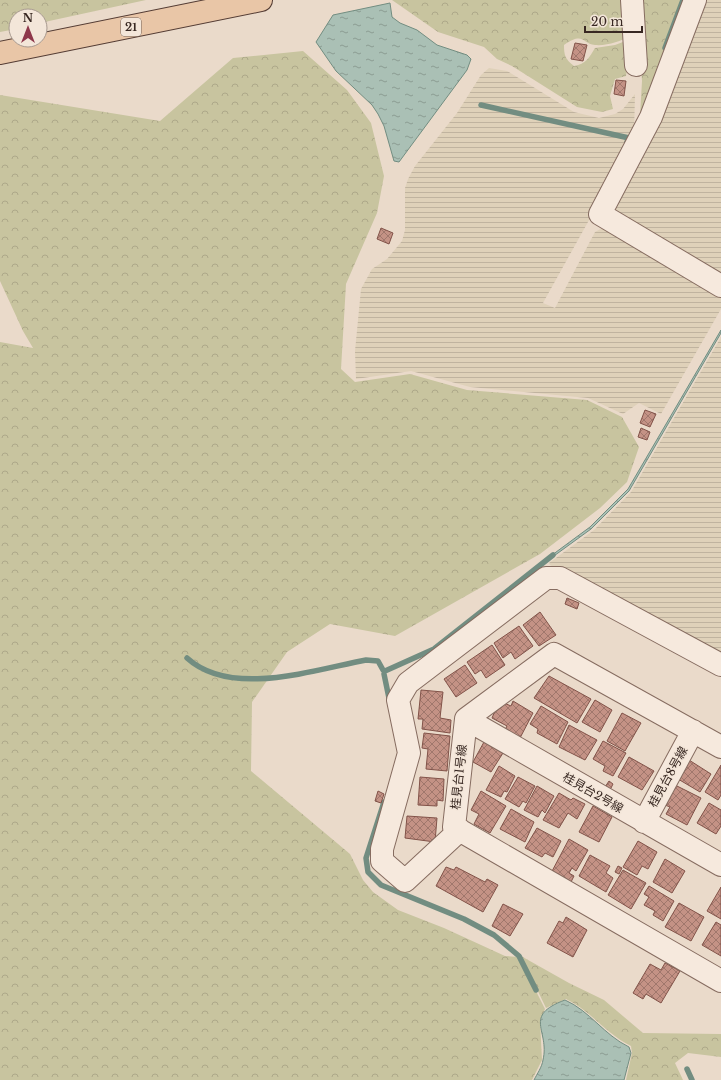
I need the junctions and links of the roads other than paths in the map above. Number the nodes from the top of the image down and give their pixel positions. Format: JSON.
{"nodes":[{"id":1,"x":261,"y":0,"type":"edge"},
{"id":2,"x":632,"y":0,"type":"edge"},
{"id":3,"x":696,"y":0,"type":"edge"},
{"id":4,"x":0,"y":53,"type":"edge"},
{"id":5,"x":636,"y":65,"type":"dead end"},
{"id":6,"x":721,"y":286,"type":"edge"},
{"id":7,"x":721,"y":665,"type":"edge"},
{"id":8,"x":466,"y":719,"type":"junction"},
{"id":9,"x":693,"y":731,"type":"junction"},
{"id":10,"x":721,"y":747,"type":"edge"},
{"id":11,"x":644,"y":822,"type":"junction"},
{"id":12,"x":460,"y":830,"type":"junction"},
{"id":13,"x":721,"y":865,"type":"edge"},
{"id":14,"x":721,"y":981,"type":"edge"}],
"edges":[{"from":1,"to":4,"type":"main road","number":"21"},
{"from":2,"to":5,"type":"street"},
{"from":3,"to":6,"type":"street"},
{"from":7,"to":12,"type":"street"},
{"from":8,"to":9,"type":"street"},
{"from":8,"to":11,"type":"street","name":"桂見台2号線"},
{"from":8,"to":12,"type":"street","name":"桂見台1号線"},
{"from":9,"to":10,"type":"street"},
{"from":9,"to":11,"type":"street","name":"桂見台8号線"},
{"from":11,"to":13,"type":"street","name":"桂見台2号線"},
{"from":12,"to":14,"type":"street"}]}
